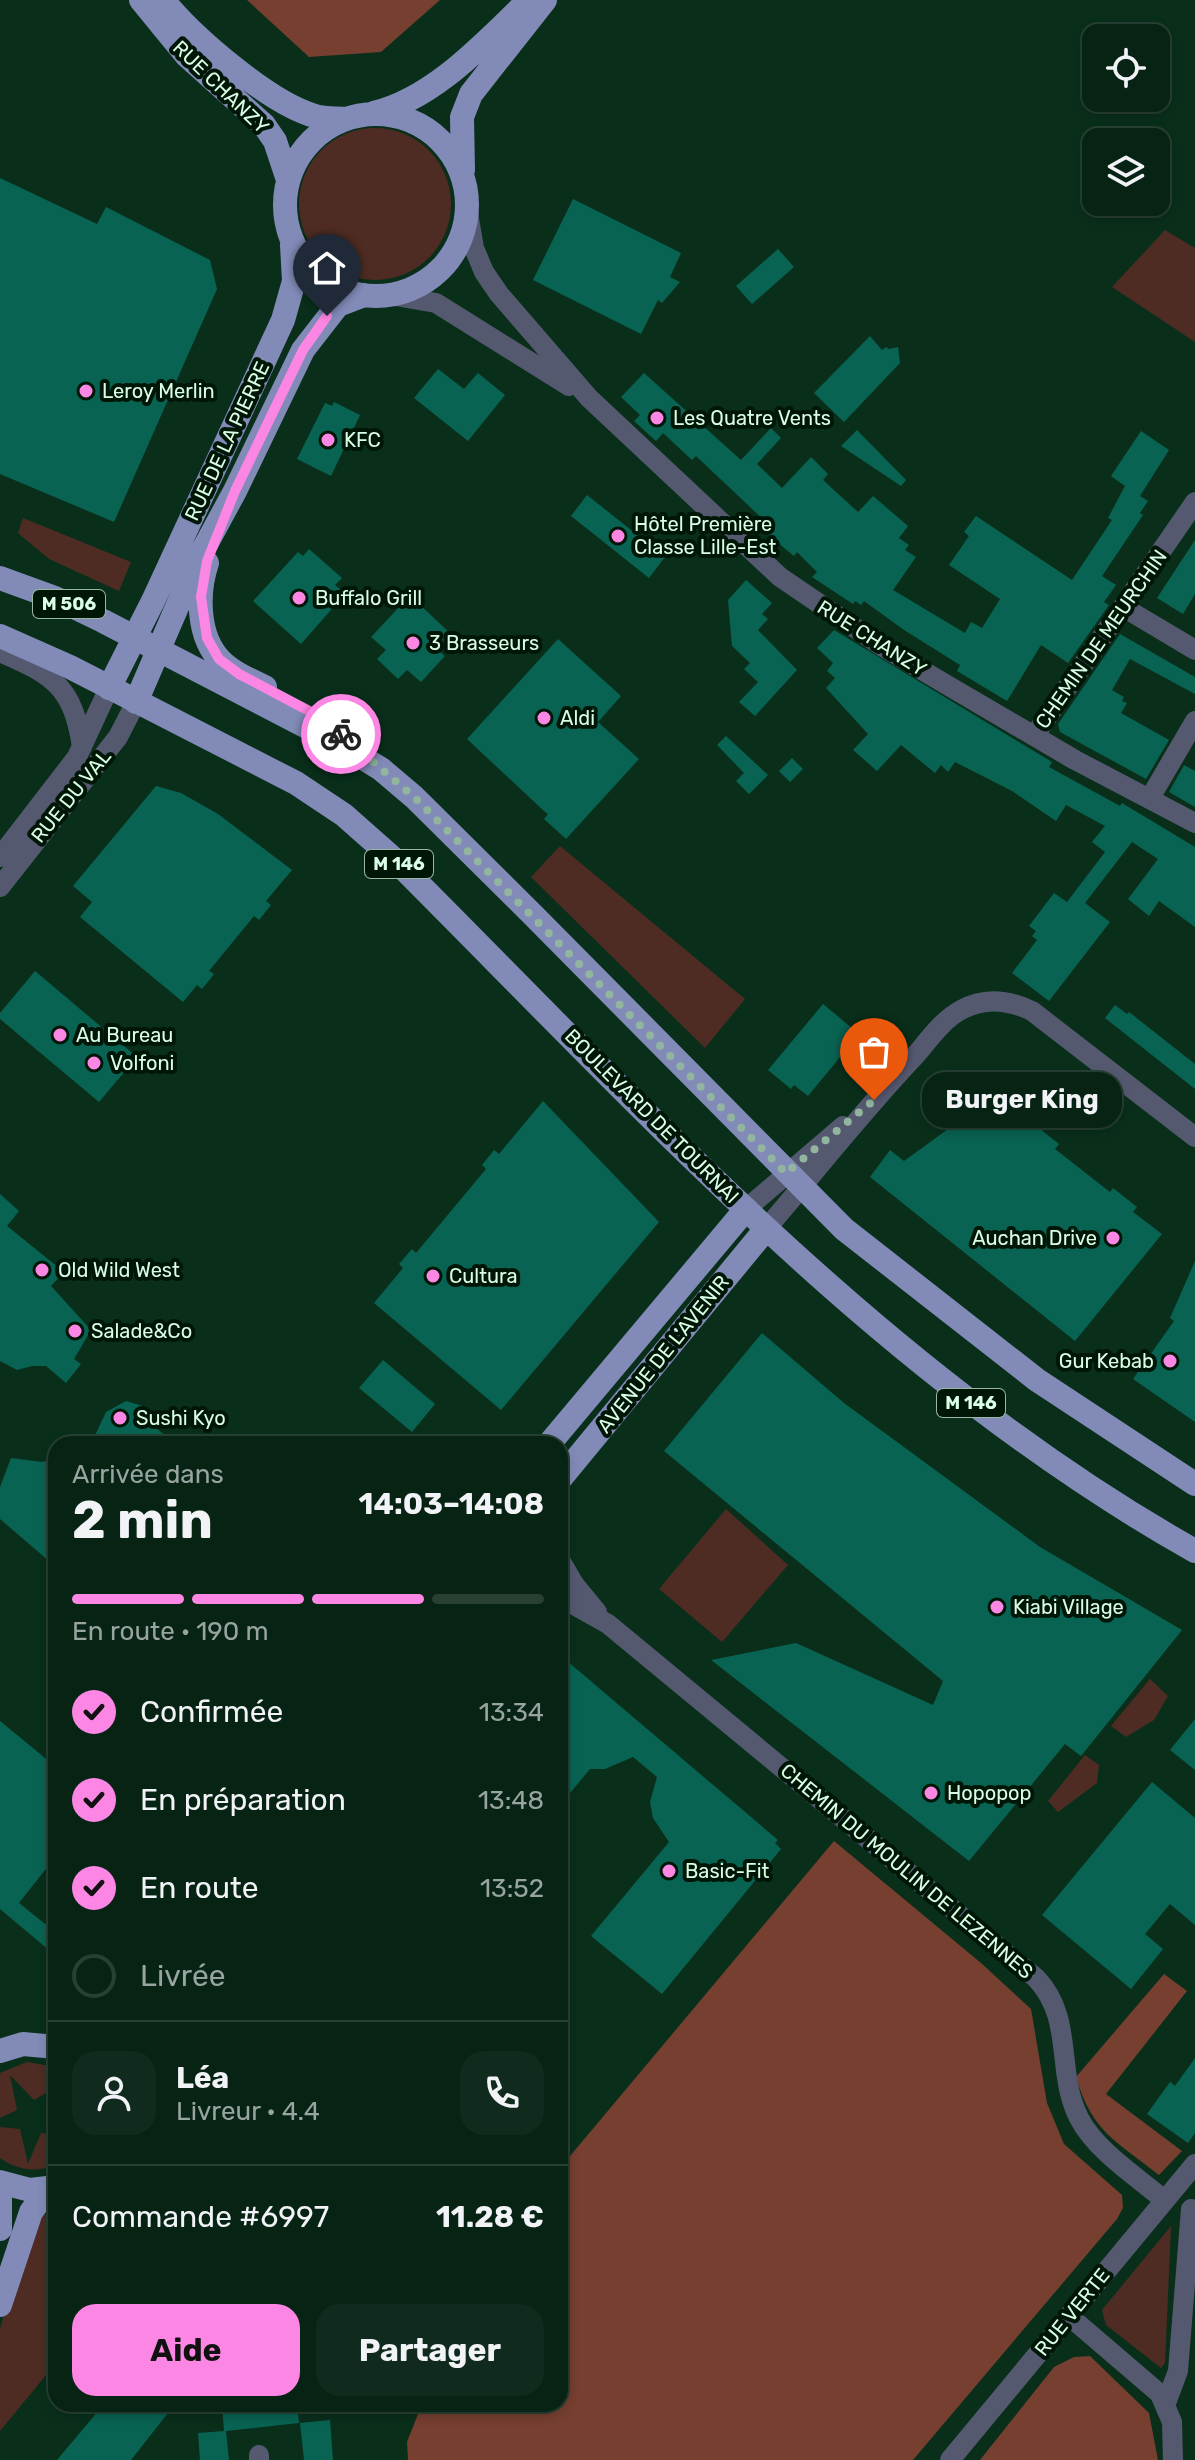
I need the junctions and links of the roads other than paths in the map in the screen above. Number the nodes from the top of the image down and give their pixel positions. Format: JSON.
{"nodes":[{"id":1,"x":141,"y":0,"type":"edge"},
{"id":2,"x":163,"y":0,"type":"edge"},
{"id":3,"x":529,"y":0,"type":"edge"},
{"id":4,"x":545,"y":0,"type":"edge"},
{"id":5,"x":357,"y":117,"type":"junction"},
{"id":6,"x":288,"y":180,"type":"junction"},
{"id":7,"x":464,"y":180,"type":"junction"},
{"id":8,"x":467,"y":207,"type":"junction"},
{"id":9,"x":291,"y":239,"type":"junction"},
{"id":10,"x":364,"y":295,"type":"junction"},
{"id":11,"x":390,"y":295,"type":"junction"},
{"id":12,"x":589,"y":398,"type":"junction"},
{"id":13,"x":235,"y":491,"type":"junction"},
{"id":14,"x":1195,"y":502,"type":"edge"},
{"id":15,"x":0,"y":578,"type":"edge"},
{"id":16,"x":1123,"y":607,"type":"junction"},
{"id":17,"x":0,"y":636,"type":"edge"},
{"id":18,"x":135,"y":637,"type":"junction"},
{"id":19,"x":158,"y":650,"type":"junction"},
{"id":20,"x":1195,"y":650,"type":"edge"},
{"id":21,"x":0,"y":652,"type":"edge"},
{"id":22,"x":109,"y":688,"type":"junction"},
{"id":23,"x":136,"y":702,"type":"junction"},
{"id":24,"x":1195,"y":721,"type":"edge"},
{"id":25,"x":1034,"y":736,"type":"junction"},
{"id":26,"x":82,"y":747,"type":"junction"},
{"id":27,"x":381,"y":769,"type":"junction"},
{"id":28,"x":1150,"y":798,"type":"junction"},
{"id":29,"x":1195,"y":823,"type":"edge"},
{"id":30,"x":0,"y":857,"type":"edge"},
{"id":31,"x":0,"y":887,"type":"edge"},
{"id":32,"x":1195,"y":1137,"type":"edge"},
{"id":33,"x":794,"y":1181,"type":"junction"},
{"id":34,"x":746,"y":1209,"type":"junction"},
{"id":35,"x":766,"y":1229,"type":"junction"},
{"id":36,"x":556,"y":1436,"type":"edge"},
{"id":37,"x":568,"y":1469,"type":"edge"},
{"id":38,"x":1195,"y":1484,"type":"edge"},
{"id":39,"x":1195,"y":1551,"type":"edge"},
{"id":40,"x":568,"y":1573,"type":"edge"},
{"id":41,"x":568,"y":1602,"type":"edge"},
{"id":42,"x":608,"y":1624,"type":"junction"},
{"id":43,"x":8,"y":2045,"type":"edge"},
{"id":44,"x":48,"y":2045,"type":"edge"},
{"id":45,"x":1195,"y":2165,"type":"edge"},
{"id":46,"x":0,"y":2182,"type":"edge"},
{"id":47,"x":48,"y":2188,"type":"edge"},
{"id":48,"x":0,"y":2191,"type":"edge"},
{"id":49,"x":48,"y":2193,"type":"edge"},
{"id":50,"x":1164,"y":2200,"type":"junction"},
{"id":51,"x":1191,"y":2209,"type":"dead end"},
{"id":52,"x":0,"y":2229,"type":"edge"},
{"id":53,"x":0,"y":2305,"type":"edge"},
{"id":54,"x":1069,"y":2316,"type":"junction"},
{"id":55,"x":1166,"y":2403,"type":"junction"},
{"id":56,"x":950,"y":2460,"type":"edge"},
{"id":57,"x":1173,"y":2460,"type":"edge"}],
"edges":[{"from":1,"to":6,"type":"main road","name":"RUE CHANZY"},
{"from":2,"to":5,"type":"main road","name":"RUE CHANZY"},
{"from":3,"to":5,"type":"main road"},
{"from":4,"to":7,"type":"main road"},
{"from":5,"to":6,"type":"main road"},
{"from":5,"to":7,"type":"main road"},
{"from":6,"to":9,"type":"main road"},
{"from":7,"to":8,"type":"main road"},
{"from":8,"to":11,"type":"main road"},
{"from":8,"to":12,"type":"street","name":"RUE CHANZY"},
{"from":9,"to":10,"type":"main road"},
{"from":9,"to":18,"type":"main road","name":"RUE DE LA PIERRE"},
{"from":10,"to":11,"type":"main road"},
{"from":10,"to":13,"type":"main road","name":"RUE DE LA PIERRE","number":"M 146"},
{"from":11,"to":12,"type":"street","name":"RUE CHANZY"},
{"from":12,"to":25,"type":"street","name":"RUE CHANZY"},
{"from":13,"to":19,"type":"main road","name":"RUE DE LA PIERRE","number":"M 146"},
{"from":13,"to":27,"type":"main road","number":"M 146"},
{"from":14,"to":16,"type":"street","name":"CHEMIN DE MEURCHIN"},
{"from":15,"to":18,"type":"main road","number":"M 506"},
{"from":16,"to":20,"type":"street"},
{"from":16,"to":25,"type":"street","name":"CHEMIN DE MEURCHIN"},
{"from":17,"to":22,"type":"main road","name":"BOULEVARD DE TOURNAI","number":"M 506"},
{"from":18,"to":19,"type":"main road","number":"M 146"},
{"from":18,"to":22,"type":"main road"},
{"from":19,"to":23,"type":"main road","name":"RUE DE LA PIERRE","number":"M 146"},
{"from":19,"to":27,"type":"main road","number":"M 146"},
{"from":21,"to":26,"type":"street"},
{"from":22,"to":23,"type":"main road","name":"BOULEVARD DE TOURNAI","number":"M 506"},
{"from":22,"to":26,"type":"street","name":"RUE DU VAL"},
{"from":23,"to":31,"type":"street","name":"RUE DU VAL"},
{"from":23,"to":34,"type":"main road","name":"BOULEVARD DE TOURNAI","number":"M 146"},
{"from":24,"to":28,"type":"street"},
{"from":25,"to":28,"type":"street","name":"RUE CHANZY"},
{"from":26,"to":30,"type":"street","name":"RUE DU VAL"},
{"from":27,"to":33,"type":"main road","number":"M 146"},
{"from":28,"to":29,"type":"street","name":"RUE CHANZY"},
{"from":32,"to":33,"type":"street"},
{"from":33,"to":34,"type":"street"},
{"from":33,"to":35,"type":"street"},
{"from":33,"to":38,"type":"main road","number":"M 146"},
{"from":34,"to":35,"type":"main road","name":"BOULEVARD DE TOURNAI","number":"M 146"},
{"from":34,"to":36,"type":"main road","name":"AVENUE DE L'AVENIR"},
{"from":35,"to":37,"type":"main road","name":"AVENUE DE L'AVENIR"},
{"from":35,"to":39,"type":"main road","name":"BOULEVARD DE TOURNAI","number":"M 146"},
{"from":40,"to":42,"type":"street","name":"CHEMIN DU MOULIN DE LEZENNES"},
{"from":41,"to":42,"type":"street","name":"CHEMIN DU MOULIN DE LEZENNES"},
{"from":42,"to":50,"type":"street","name":"CHEMIN DU MOULIN DE LEZENNES"},
{"from":43,"to":44,"type":"main road"},
{"from":45,"to":50,"type":"street","name":"RUE VERTE"},
{"from":46,"to":47,"type":"main road"},
{"from":48,"to":52,"type":"main road"},
{"from":49,"to":53,"type":"main road"},
{"from":50,"to":54,"type":"street","name":"RUE VERTE"},
{"from":51,"to":55,"type":"street"},
{"from":54,"to":55,"type":"street"},
{"from":54,"to":56,"type":"street","name":"RUE VERTE"},
{"from":55,"to":57,"type":"street"}]}
